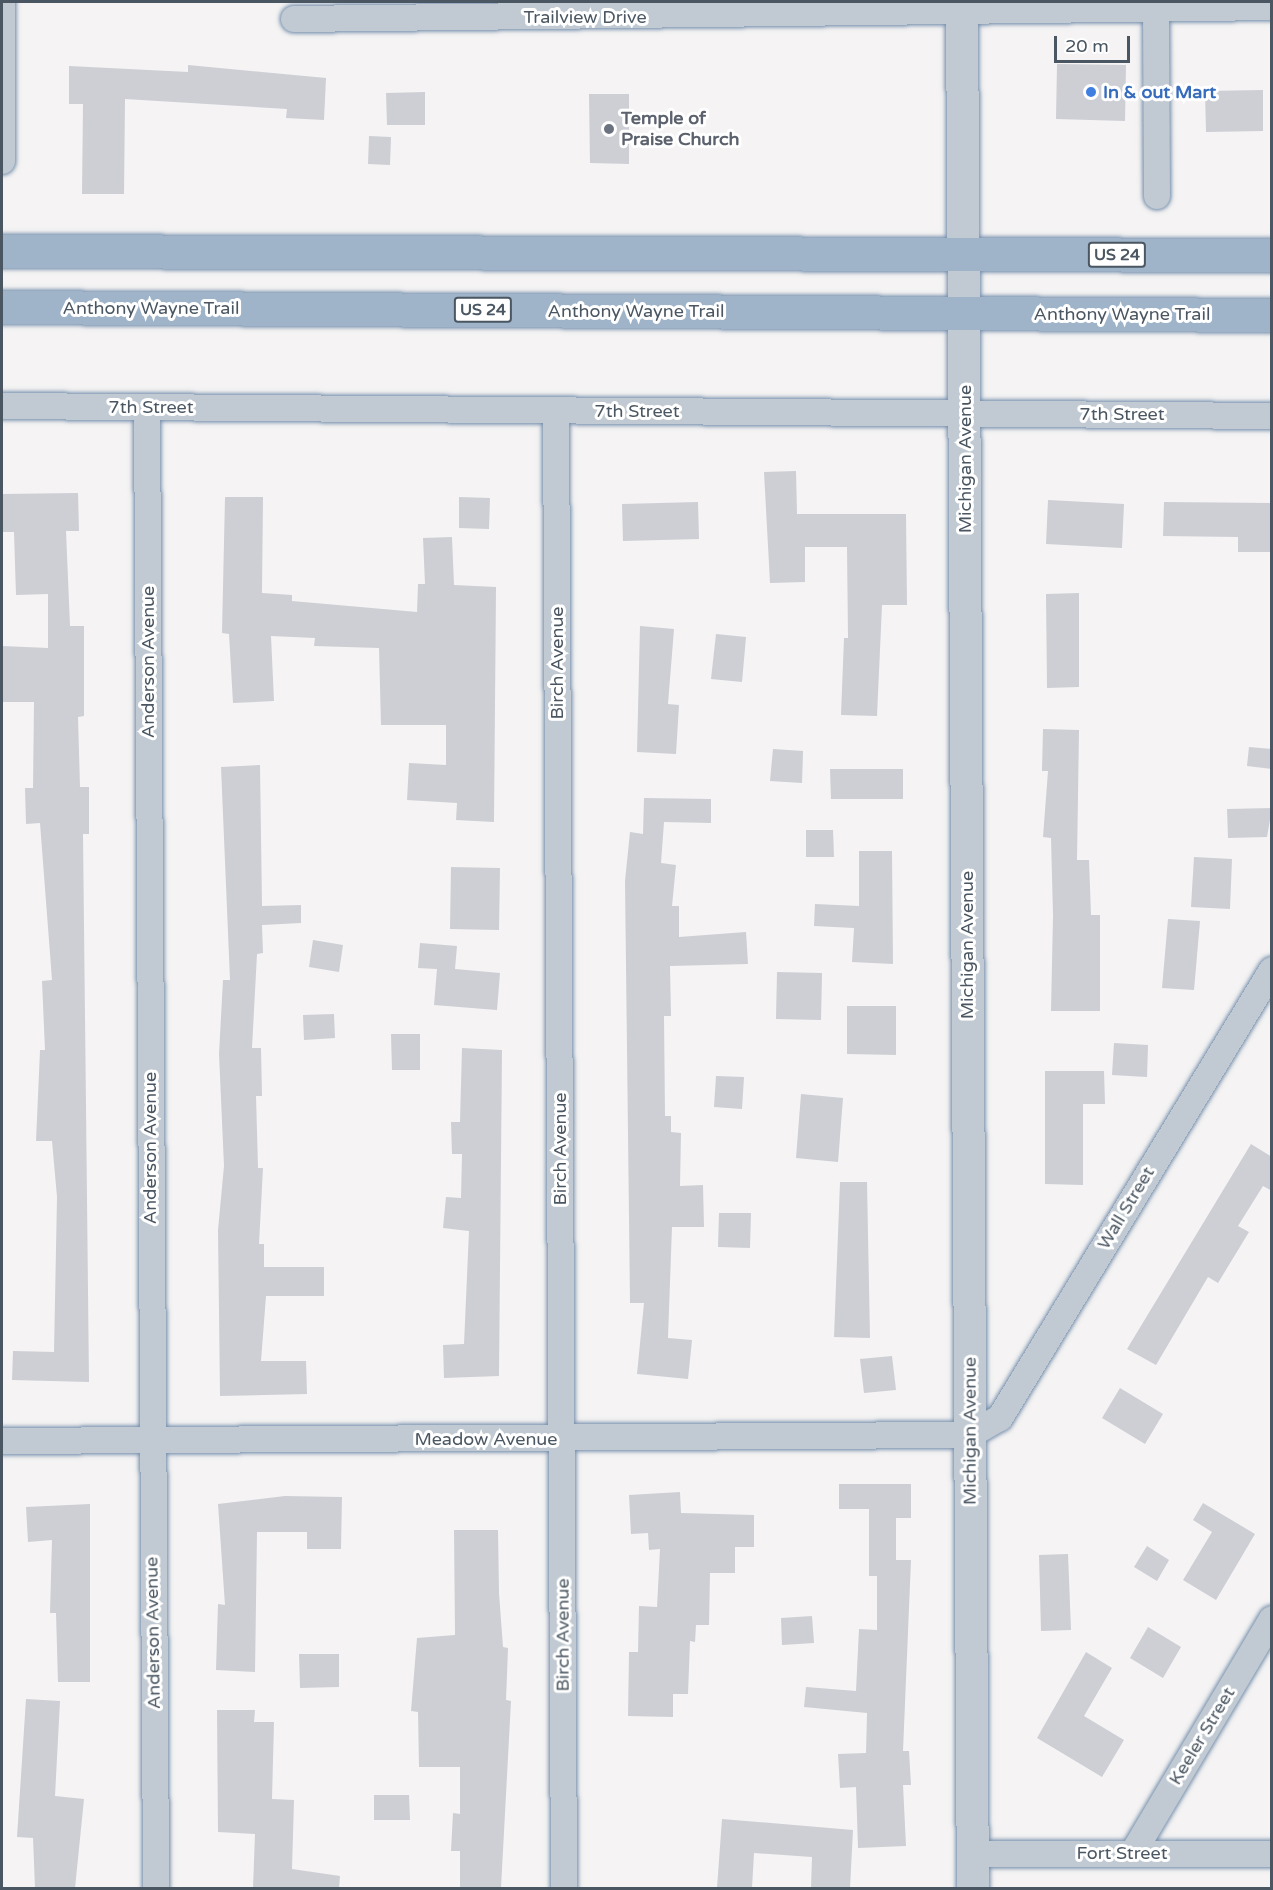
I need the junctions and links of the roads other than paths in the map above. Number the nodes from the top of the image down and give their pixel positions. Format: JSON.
{"nodes":[{"id":1,"x":2,"y":2,"type":"edge"},
{"id":2,"x":962,"y":7,"type":"edge"},
{"id":3,"x":1272,"y":7,"type":"edge"},
{"id":4,"x":643,"y":9,"type":"edge"},
{"id":5,"x":333,"y":10,"type":"edge"},
{"id":6,"x":1156,"y":10,"type":"junction"},
{"id":7,"x":294,"y":19,"type":"dead end"},
{"id":8,"x":2,"y":161,"type":"edge"},
{"id":9,"x":1157,"y":196,"type":"dead end"},
{"id":10,"x":2,"y":251,"type":"edge"},
{"id":11,"x":963,"y":254,"type":"junction"},
{"id":12,"x":1272,"y":255,"type":"edge"},
{"id":13,"x":2,"y":307,"type":"edge"},
{"id":14,"x":964,"y":314,"type":"junction"},
{"id":15,"x":1272,"y":315,"type":"edge"},
{"id":16,"x":2,"y":406,"type":"edge"},
{"id":17,"x":147,"y":406,"type":"junction"},
{"id":18,"x":556,"y":410,"type":"junction"},
{"id":19,"x":964,"y":413,"type":"junction"},
{"id":20,"x":1272,"y":416,"type":"edge"},
{"id":21,"x":1272,"y":970,"type":"edge"},
{"id":22,"x":970,"y":1435,"type":"junction"},
{"id":23,"x":562,"y":1438,"type":"junction"},
{"id":24,"x":151,"y":1440,"type":"junction"},
{"id":25,"x":2,"y":1441,"type":"edge"},
{"id":26,"x":1272,"y":1619,"type":"edge"},
{"id":27,"x":1133,"y":1853,"type":"junction"},
{"id":28,"x":973,"y":1854,"type":"junction"},
{"id":29,"x":1272,"y":1854,"type":"edge"},
{"id":30,"x":156,"y":1888,"type":"edge"},
{"id":31,"x":564,"y":1888,"type":"edge"},
{"id":32,"x":973,"y":1888,"type":"edge"}],
"edges":[{"from":1,"to":8,"type":"street"},
{"from":2,"to":4,"type":"street","name":"Trailview Drive"},
{"from":2,"to":6,"type":"street","name":"Trailview Drive"},
{"from":2,"to":11,"type":"street","name":"Michigan Avenue"},
{"from":3,"to":6,"type":"street","name":"Trailview Drive"},
{"from":4,"to":5,"type":"street","name":"Trailview Drive"},
{"from":5,"to":7,"type":"street","name":"Trailview Drive"},
{"from":6,"to":9,"type":"street"},
{"from":10,"to":11,"type":"highway","number":"US 24"},
{"from":11,"to":12,"type":"highway","number":"US 24"},
{"from":11,"to":14,"type":"street","name":"Michigan Avenue"},
{"from":13,"to":14,"type":"highway","name":"Anthony Wayne Trail","number":"US 24"},
{"from":14,"to":15,"type":"highway","name":"Anthony Wayne Trail","number":"US 24"},
{"from":14,"to":19,"type":"street","name":"Michigan Avenue"},
{"from":16,"to":17,"type":"street","name":"7th Street"},
{"from":17,"to":18,"type":"street","name":"7th Street"},
{"from":17,"to":24,"type":"street","name":"Anderson Avenue"},
{"from":18,"to":19,"type":"street","name":"7th Street"},
{"from":18,"to":23,"type":"street","name":"Birch Avenue"},
{"from":19,"to":20,"type":"street","name":"7th Street"},
{"from":19,"to":22,"type":"street","name":"Michigan Avenue"},
{"from":21,"to":22,"type":"street","name":"Wall Street"},
{"from":22,"to":23,"type":"street","name":"Meadow Avenue"},
{"from":22,"to":28,"type":"street","name":"Michigan Avenue"},
{"from":23,"to":24,"type":"street","name":"Meadow Avenue"},
{"from":23,"to":31,"type":"street","name":"Birch Avenue"},
{"from":24,"to":25,"type":"street","name":"Meadow Avenue"},
{"from":24,"to":30,"type":"street","name":"Anderson Avenue"},
{"from":26,"to":27,"type":"street","name":"Keeler Street"},
{"from":27,"to":28,"type":"street","name":"Fort Street"},
{"from":27,"to":29,"type":"street","name":"Fort Street"},
{"from":28,"to":32,"type":"street","name":"Michigan Avenue"}]}
